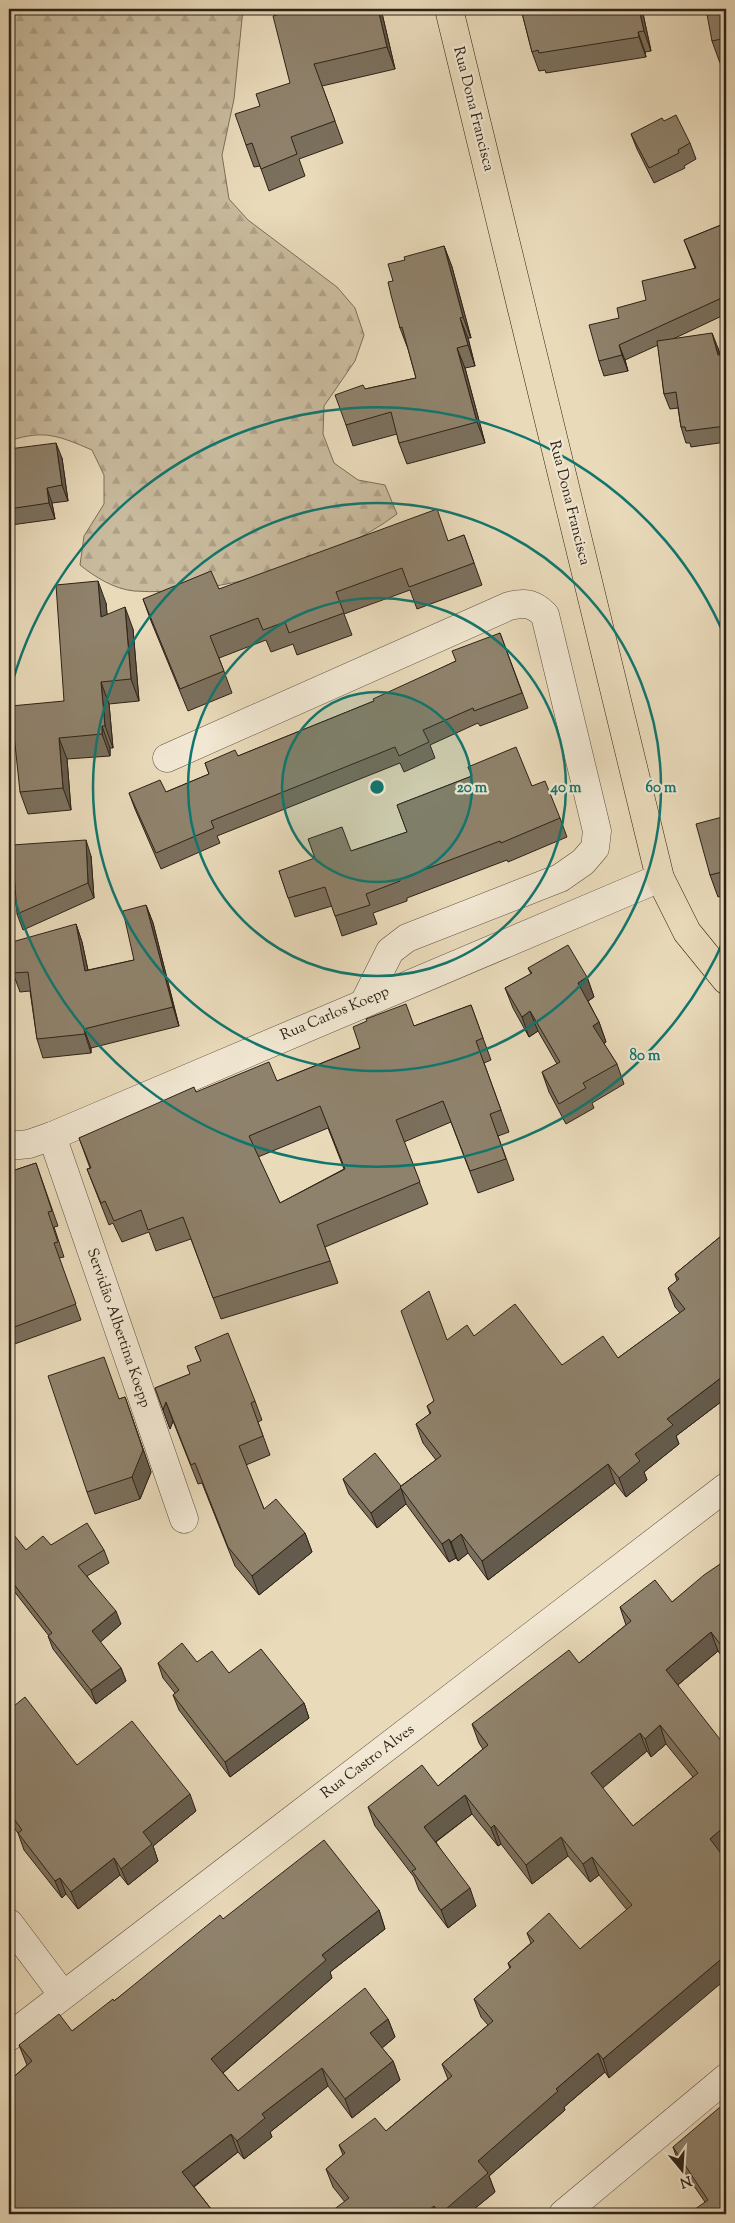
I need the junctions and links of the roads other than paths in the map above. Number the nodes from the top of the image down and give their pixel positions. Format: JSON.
{"nodes":[{"id":1,"x":449,"y":9,"type":"edge"},
{"id":2,"x":167,"y":758,"type":"dead end"},
{"id":3,"x":660,"y":878,"type":"junction"},
{"id":4,"x":726,"y":980,"type":"edge"},
{"id":5,"x":365,"y":1001,"type":"junction"},
{"id":6,"x":52,"y":1136,"type":"junction"},
{"id":7,"x":9,"y":1146,"type":"edge"},
{"id":8,"x":726,"y":1486,"type":"edge"},
{"id":9,"x":184,"y":1519,"type":"dead end"},
{"id":10,"x":9,"y":1923,"type":"edge"},
{"id":11,"x":63,"y":1995,"type":"junction"},
{"id":12,"x":9,"y":2037,"type":"edge"},
{"id":13,"x":726,"y":2078,"type":"edge"},
{"id":14,"x":563,"y":2214,"type":"edge"}],
"edges":[{"from":1,"to":3,"type":"main road","name":"Rua Dona Francisca"},
{"from":2,"to":5,"type":"street"},
{"from":3,"to":4,"type":"main road","name":"Rua Dona Francisca"},
{"from":3,"to":5,"type":"street","name":"Rua Carlos Koepp"},
{"from":5,"to":6,"type":"street","name":"Rua Carlos Koepp"},
{"from":6,"to":7,"type":"street","name":"Rua Carlos Koepp"},
{"from":6,"to":9,"type":"street","name":"Servidão Albertina Koepp"},
{"from":8,"to":11,"type":"street","name":"Rua Castro Alves"},
{"from":10,"to":11,"type":"street"},
{"from":11,"to":12,"type":"street","name":"Rua Castro Alves"},
{"from":13,"to":14,"type":"street"}]}
